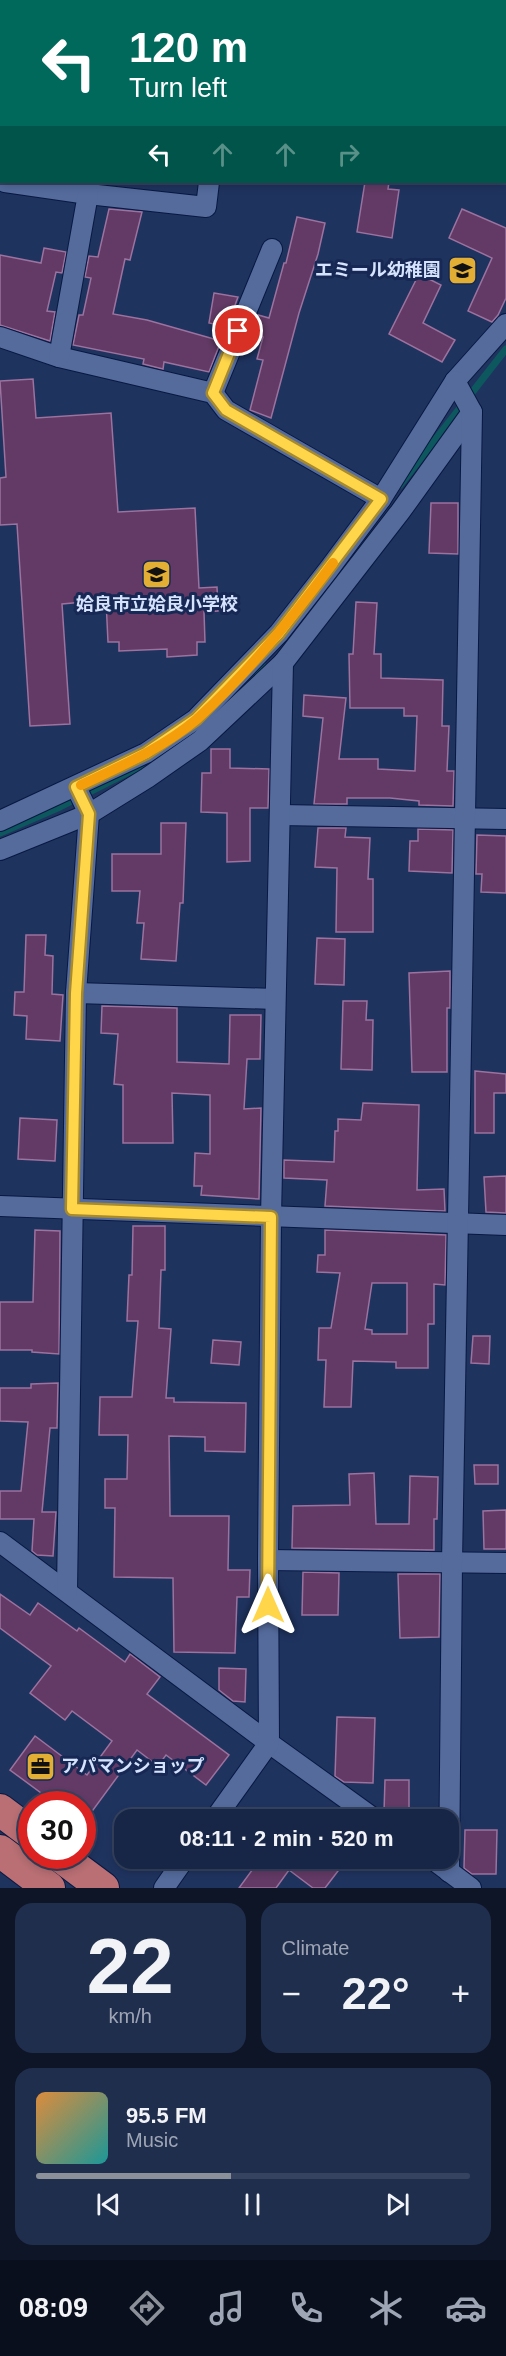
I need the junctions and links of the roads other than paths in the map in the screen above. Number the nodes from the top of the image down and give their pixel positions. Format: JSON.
{"nodes":[{"id":1,"x":15,"y":183,"type":"edge"},
{"id":2,"x":209,"y":183,"type":"edge"},
{"id":3,"x":88,"y":194,"type":"junction"},
{"id":4,"x":272,"y":249,"type":"dead end"},
{"id":5,"x":506,"y":324,"type":"edge"},
{"id":6,"x":0,"y":337,"type":"edge"},
{"id":7,"x":59,"y":357,"type":"junction"},
{"id":8,"x":456,"y":381,"type":"junction"},
{"id":9,"x":213,"y":393,"type":"junction"},
{"id":10,"x":472,"y":412,"type":"junction"},
{"id":11,"x":381,"y":499,"type":"junction"},
{"id":12,"x":283,"y":663,"type":"junction"},
{"id":13,"x":76,"y":787,"type":"junction"},
{"id":14,"x":89,"y":814,"type":"junction"},
{"id":15,"x":280,"y":815,"type":"junction"},
{"id":16,"x":465,"y":819,"type":"junction"},
{"id":17,"x":506,"y":819,"type":"edge"},
{"id":18,"x":0,"y":821,"type":"edge"},
{"id":19,"x":0,"y":850,"type":"edge"},
{"id":20,"x":76,"y":993,"type":"junction"},
{"id":21,"x":275,"y":999,"type":"junction"},
{"id":22,"x":0,"y":1206,"type":"edge"},
{"id":23,"x":72,"y":1209,"type":"junction"},
{"id":24,"x":271,"y":1217,"type":"junction"},
{"id":25,"x":458,"y":1223,"type":"junction"},
{"id":26,"x":506,"y":1225,"type":"edge"},
{"id":27,"x":0,"y":1542,"type":"edge"},
{"id":28,"x":268,"y":1560,"type":"junction"},
{"id":29,"x":452,"y":1563,"type":"junction"},
{"id":30,"x":506,"y":1563,"type":"edge"},
{"id":31,"x":67,"y":1591,"type":"junction"},
{"id":32,"x":269,"y":1743,"type":"junction"},
{"id":33,"x":222,"y":1809,"type":"edge"},
{"id":34,"x":361,"y":1809,"type":"edge"},
{"id":35,"x":0,"y":1810,"type":"edge"},
{"id":36,"x":18,"y":1824,"type":"edge"},
{"id":37,"x":0,"y":1851,"type":"edge"},
{"id":38,"x":77,"y":1869,"type":"edge"},
{"id":39,"x":177,"y":1869,"type":"edge"},
{"id":40,"x":445,"y":1869,"type":"edge"},
{"id":41,"x":449,"y":1872,"type":"junction"},
{"id":42,"x":49,"y":1888,"type":"edge"},
{"id":43,"x":103,"y":1888,"type":"edge"},
{"id":44,"x":164,"y":1888,"type":"edge"},
{"id":45,"x":471,"y":1888,"type":"edge"}],
"edges":[{"from":1,"to":3,"type":"street"},
{"from":2,"to":3,"type":"street"},
{"from":3,"to":7,"type":"street"},
{"from":4,"to":9,"type":"street"},
{"from":5,"to":8,"type":"street"},
{"from":6,"to":7,"type":"street"},
{"from":7,"to":9,"type":"street"},
{"from":8,"to":10,"type":"street"},
{"from":8,"to":11,"type":"street"},
{"from":9,"to":11,"type":"street"},
{"from":10,"to":12,"type":"street"},
{"from":10,"to":16,"type":"street"},
{"from":11,"to":13,"type":"street"},
{"from":12,"to":14,"type":"street"},
{"from":12,"to":15,"type":"street"},
{"from":13,"to":14,"type":"street"},
{"from":13,"to":18,"type":"street"},
{"from":14,"to":19,"type":"street"},
{"from":14,"to":20,"type":"street"},
{"from":15,"to":16,"type":"street"},
{"from":15,"to":21,"type":"street"},
{"from":16,"to":17,"type":"street"},
{"from":16,"to":25,"type":"street"},
{"from":20,"to":21,"type":"street"},
{"from":20,"to":23,"type":"street"},
{"from":21,"to":24,"type":"street"},
{"from":22,"to":23,"type":"street"},
{"from":23,"to":24,"type":"street"},
{"from":23,"to":31,"type":"street"},
{"from":24,"to":25,"type":"street"},
{"from":24,"to":28,"type":"street"},
{"from":25,"to":26,"type":"street"},
{"from":25,"to":29,"type":"street"},
{"from":27,"to":31,"type":"street"},
{"from":28,"to":29,"type":"street"},
{"from":28,"to":32,"type":"street"},
{"from":29,"to":30,"type":"street"},
{"from":29,"to":41,"type":"street"},
{"from":31,"to":32,"type":"street"},
{"from":32,"to":33,"type":"street"},
{"from":32,"to":34,"type":"street"},
{"from":35,"to":36,"type":"highway"},
{"from":37,"to":42,"type":"highway"},
{"from":38,"to":43,"type":"highway"},
{"from":39,"to":44,"type":"street"},
{"from":40,"to":41,"type":"street"},
{"from":41,"to":45,"type":"street"}]}
